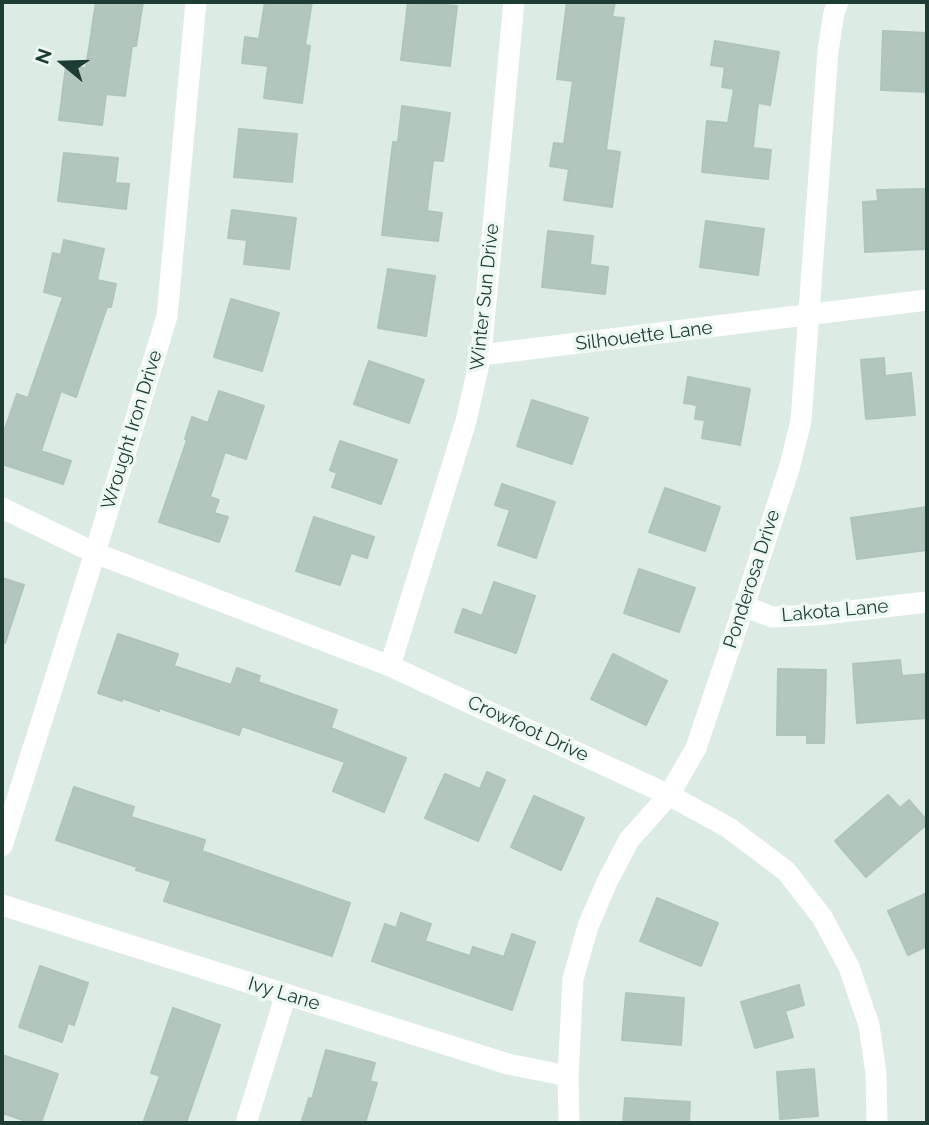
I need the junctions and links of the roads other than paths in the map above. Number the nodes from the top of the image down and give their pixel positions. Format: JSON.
{"nodes":[{"id":1,"x":196,"y":2,"type":"edge"},
{"id":2,"x":514,"y":2,"type":"edge"},
{"id":3,"x":838,"y":2,"type":"edge"},
{"id":4,"x":927,"y":300,"type":"edge"},
{"id":5,"x":808,"y":316,"type":"junction"},
{"id":6,"x":481,"y":355,"type":"junction"},
{"id":7,"x":2,"y":508,"type":"edge"},
{"id":8,"x":95,"y":553,"type":"junction"},
{"id":9,"x":927,"y":602,"type":"edge"},
{"id":10,"x":744,"y":606,"type":"junction"},
{"id":11,"x":390,"y":666,"type":"junction"},
{"id":12,"x":670,"y":795,"type":"junction"},
{"id":13,"x":2,"y":846,"type":"edge"},
{"id":14,"x":2,"y":905,"type":"edge"},
{"id":15,"x":286,"y":994,"type":"junction"},
{"id":16,"x":568,"y":1076,"type":"junction"},
{"id":17,"x":246,"y":1123,"type":"edge"},
{"id":18,"x":569,"y":1123,"type":"edge"},
{"id":19,"x":877,"y":1123,"type":"edge"}],
"edges":[{"from":1,"to":8,"type":"street","name":"Wrought Iron Drive"},
{"from":2,"to":6,"type":"street","name":"Winter Sun Drive"},
{"from":3,"to":5,"type":"street","name":"Ponderosa Drive"},
{"from":4,"to":5,"type":"street","name":"Silhouette Lane"},
{"from":5,"to":6,"type":"street","name":"Silhouette Lane"},
{"from":5,"to":10,"type":"street","name":"Ponderosa Drive"},
{"from":6,"to":11,"type":"street","name":"Winter Sun Drive"},
{"from":7,"to":8,"type":"street","name":"Crowfoot Drive"},
{"from":8,"to":11,"type":"street","name":"Crowfoot Drive"},
{"from":8,"to":13,"type":"street","name":"Wrought Iron Drive"},
{"from":9,"to":10,"type":"street","name":"Lakota Lane"},
{"from":10,"to":12,"type":"street","name":"Ponderosa Drive"},
{"from":11,"to":12,"type":"street","name":"Crowfoot Drive"},
{"from":12,"to":16,"type":"street","name":"Ponderosa Drive"},
{"from":12,"to":19,"type":"street","name":"Crowfoot Drive"},
{"from":14,"to":15,"type":"street","name":"Ivy Lane"},
{"from":15,"to":16,"type":"street","name":"Ivy Lane"},
{"from":15,"to":17,"type":"street"},
{"from":16,"to":18,"type":"street","name":"Ponderosa Drive"}]}
